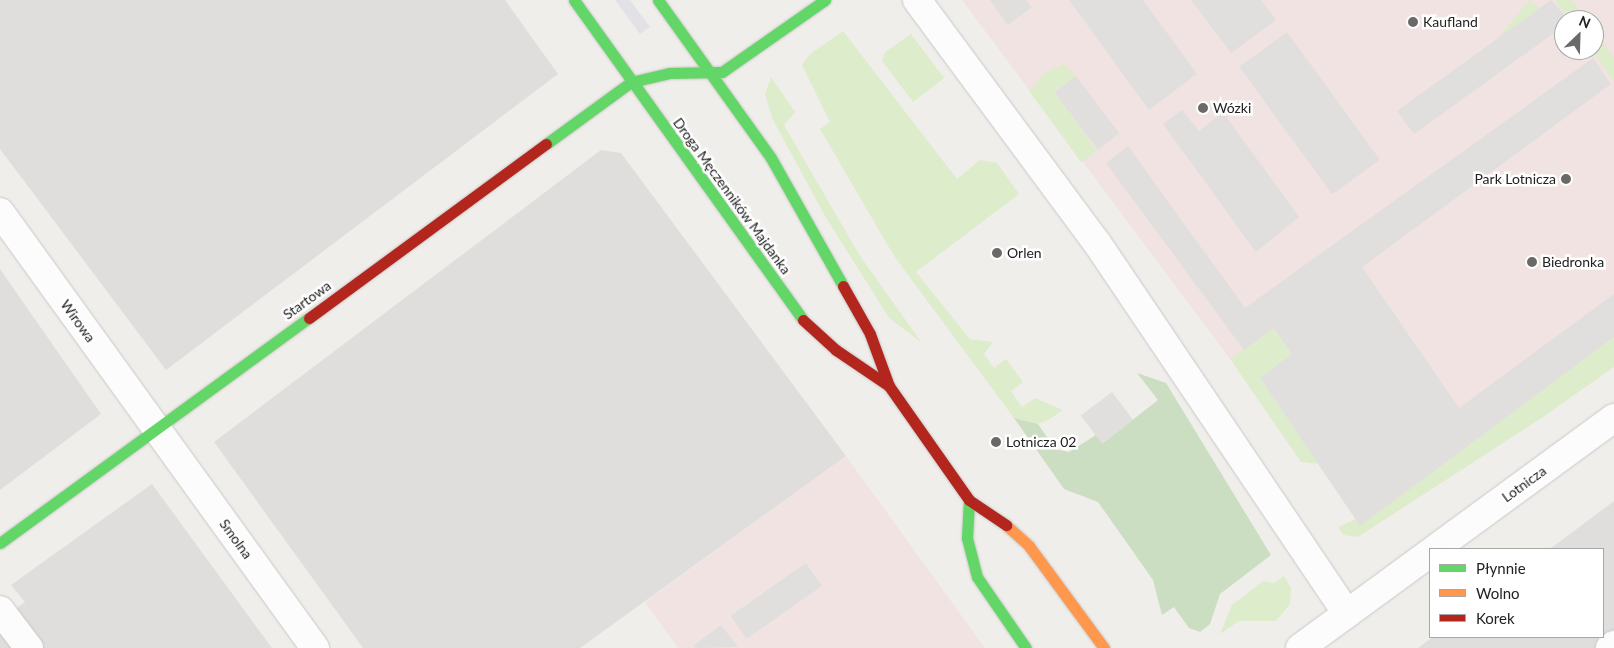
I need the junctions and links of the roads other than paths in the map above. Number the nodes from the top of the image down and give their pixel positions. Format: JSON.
{"nodes":[{"id":1,"x":574,"y":0,"type":"edge"},
{"id":2,"x":658,"y":0,"type":"edge"},
{"id":3,"x":825,"y":0,"type":"edge"},
{"id":4,"x":917,"y":0,"type":"edge"},
{"id":5,"x":713,"y":74,"type":"junction"},
{"id":6,"x":631,"y":82,"type":"junction"},
{"id":7,"x":0,"y":212,"type":"edge"},
{"id":8,"x":889,"y":386,"type":"junction"},
{"id":9,"x":1614,"y":418,"type":"edge"},
{"id":10,"x":156,"y":430,"type":"junction"},
{"id":11,"x":969,"y":500,"type":"junction"},
{"id":12,"x":0,"y":543,"type":"edge"},
{"id":13,"x":1436,"y":548,"type":"edge"},
{"id":14,"x":1429,"y":553,"type":"edge"},
{"id":15,"x":0,"y":610,"type":"edge"},
{"id":16,"x":1347,"y":614,"type":"junction"},
{"id":17,"x":1614,"y":645,"type":"edge"},
{"id":18,"x":29,"y":648,"type":"edge"},
{"id":19,"x":315,"y":648,"type":"edge"},
{"id":20,"x":1026,"y":648,"type":"edge"},
{"id":21,"x":1104,"y":648,"type":"edge"},
{"id":22,"x":1300,"y":648,"type":"edge"},
{"id":23,"x":1610,"y":648,"type":"edge"}],
"edges":[{"from":1,"to":6,"type":"street","name":"Droga Męczenników Majdanka"},
{"from":2,"to":5,"type":"street","name":"Droga Męczenników Majdanka"},
{"from":3,"to":5,"type":"street"},
{"from":4,"to":16,"type":"street"},
{"from":5,"to":6,"type":"street"},
{"from":5,"to":8,"type":"street","name":"Droga Męczenników Majdanka"},
{"from":6,"to":8,"type":"street","name":"Droga Męczenników Majdanka"},
{"from":6,"to":10,"type":"street","name":"Startowa"},
{"from":7,"to":10,"type":"street","name":"Wirowa"},
{"from":8,"to":11,"type":"street","name":"Droga Męczenników Majdanka"},
{"from":9,"to":13,"type":"street","name":"Lotnicza"},
{"from":10,"to":12,"type":"street","name":"Startowa"},
{"from":10,"to":19,"type":"street","name":"Smolna"},
{"from":11,"to":20,"type":"street"},
{"from":11,"to":21,"type":"street","name":"Droga Męczenników Majdanka"},
{"from":14,"to":16,"type":"street"},
{"from":15,"to":18,"type":"street"},
{"from":16,"to":22,"type":"street"},
{"from":17,"to":23,"type":"street"}]}
